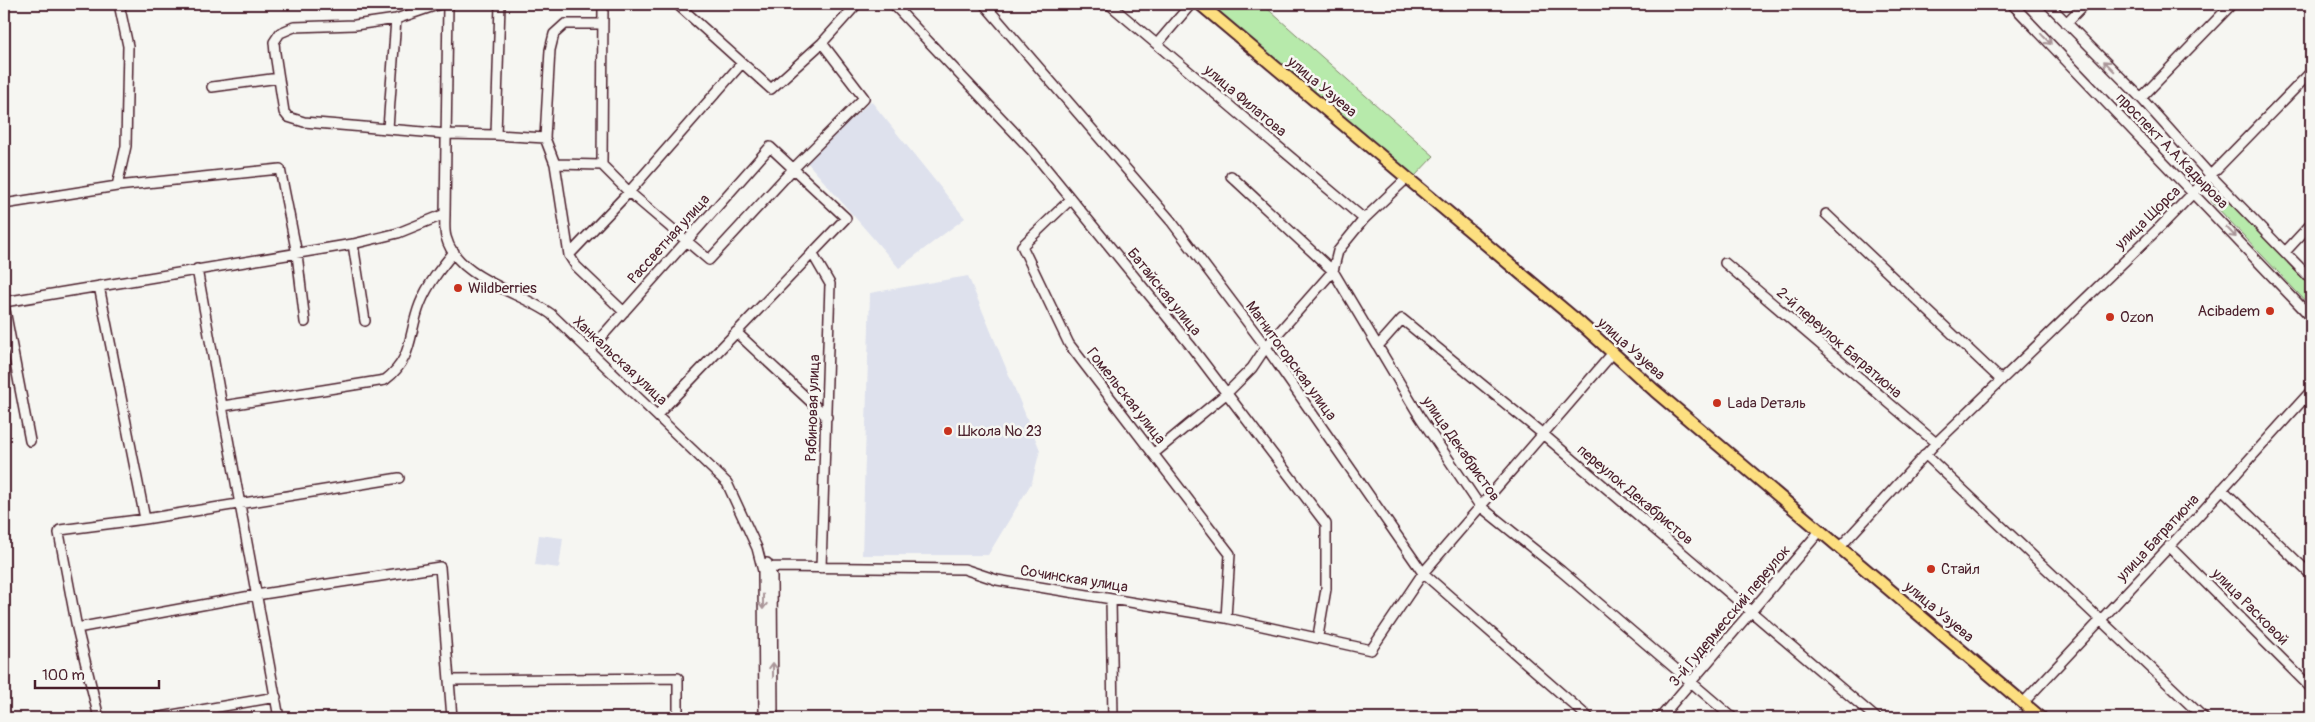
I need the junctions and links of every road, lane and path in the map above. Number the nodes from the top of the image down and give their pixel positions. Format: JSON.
{"nodes":[{"id":1,"x":119,"y":4,"type":"edge"},
{"id":2,"x":440,"y":4,"type":"edge"},
{"id":3,"x":448,"y":4,"type":"edge"},
{"id":4,"x":500,"y":4,"type":"edge"},
{"id":5,"x":602,"y":4,"type":"edge"},
{"id":6,"x":677,"y":4,"type":"edge"},
{"id":7,"x":857,"y":4,"type":"edge"},
{"id":8,"x":893,"y":4,"type":"edge"},
{"id":9,"x":984,"y":4,"type":"edge"},
{"id":10,"x":1109,"y":4,"type":"edge"},
{"id":11,"x":1191,"y":4,"type":"edge"},
{"id":12,"x":1200,"y":4,"type":"edge"},
{"id":13,"x":2012,"y":4,"type":"edge"},
{"id":14,"x":2048,"y":4,"type":"edge"},
{"id":15,"x":2084,"y":4,"type":"edge"},
{"id":16,"x":2232,"y":4,"type":"edge"},
{"id":17,"x":396,"y":19,"type":"junction"},
{"id":18,"x":2066,"y":23,"type":"junction"},
{"id":19,"x":602,"y":24,"type":"junction"},
{"id":20,"x":822,"y":43,"type":"junction"},
{"id":21,"x":1156,"y":44,"type":"junction"},
{"id":22,"x":742,"y":63,"type":"junction"},
{"id":23,"x":2311,"y":72,"type":"edge"},
{"id":24,"x":279,"y":78,"type":"junction"},
{"id":25,"x":212,"y":87,"type":"dead end"},
{"id":26,"x":2141,"y":98,"type":"junction"},
{"id":27,"x":388,"y":128,"type":"junction"},
{"id":28,"x":447,"y":134,"type":"junction"},
{"id":29,"x":496,"y":135,"type":"junction"},
{"id":30,"x":545,"y":138,"type":"junction"},
{"id":31,"x":555,"y":164,"type":"junction"},
{"id":32,"x":602,"y":165,"type":"junction"},
{"id":33,"x":794,"y":168,"type":"junction"},
{"id":34,"x":1231,"y":176,"type":"dead end"},
{"id":35,"x":2211,"y":176,"type":"junction"},
{"id":36,"x":1406,"y":179,"type":"junction"},
{"id":37,"x":117,"y":186,"type":"junction"},
{"id":38,"x":629,"y":192,"type":"junction"},
{"id":39,"x":2194,"y":193,"type":"junction"},
{"id":40,"x":1071,"y":199,"type":"junction"},
{"id":41,"x":4,"y":204,"type":"edge"},
{"id":42,"x":445,"y":214,"type":"junction"},
{"id":43,"x":1826,"y":214,"type":"dead end"},
{"id":44,"x":1364,"y":219,"type":"junction"},
{"id":45,"x":2311,"y":224,"type":"edge"},
{"id":46,"x":686,"y":240,"type":"junction"},
{"id":47,"x":353,"y":244,"type":"junction"},
{"id":48,"x":2286,"y":251,"type":"junction"},
{"id":49,"x":454,"y":252,"type":"junction"},
{"id":50,"x":812,"y":253,"type":"junction"},
{"id":51,"x":297,"y":254,"type":"junction"},
{"id":52,"x":569,"y":255,"type":"junction"},
{"id":53,"x":1726,"y":263,"type":"dead end"},
{"id":54,"x":197,"y":269,"type":"junction"},
{"id":55,"x":1333,"y":271,"type":"junction"},
{"id":56,"x":2311,"y":279,"type":"edge"},
{"id":57,"x":100,"y":286,"type":"junction"},
{"id":58,"x":4,"y":304,"type":"edge"},
{"id":59,"x":624,"y":312,"type":"junction"},
{"id":60,"x":2311,"y":317,"type":"edge"},
{"id":61,"x":365,"y":321,"type":"dead end"},
{"id":62,"x":305,"y":322,"type":"dead end"},
{"id":63,"x":736,"y":332,"type":"junction"},
{"id":64,"x":1378,"y":346,"type":"junction"},
{"id":65,"x":1266,"y":347,"type":"junction"},
{"id":66,"x":590,"y":350,"type":"junction"},
{"id":67,"x":1612,"y":354,"type":"junction"},
{"id":68,"x":2000,"y":379,"type":"junction"},
{"id":69,"x":2311,"y":390,"type":"edge"},
{"id":70,"x":1227,"y":393,"type":"junction"},
{"id":71,"x":222,"y":406,"type":"junction"},
{"id":72,"x":657,"y":415,"type":"junction"},
{"id":73,"x":827,"y":417,"type":"junction"},
{"id":74,"x":1544,"y":436,"type":"junction"},
{"id":75,"x":30,"y":441,"type":"dead end"},
{"id":76,"x":1936,"y":443,"type":"junction"},
{"id":77,"x":1153,"y":454,"type":"junction"},
{"id":78,"x":1925,"y":454,"type":"junction"},
{"id":79,"x":399,"y":478,"type":"dead end"},
{"id":80,"x":2222,"y":489,"type":"junction"},
{"id":81,"x":240,"y":503,"type":"junction"},
{"id":82,"x":1480,"y":506,"type":"junction"},
{"id":83,"x":145,"y":519,"type":"junction"},
{"id":84,"x":1820,"y":531,"type":"junction"},
{"id":85,"x":2169,"y":546,"type":"junction"},
{"id":86,"x":1840,"y":547,"type":"junction"},
{"id":87,"x":759,"y":554,"type":"junction"},
{"id":88,"x":770,"y":567,"type":"junction"},
{"id":89,"x":821,"y":568,"type":"junction"},
{"id":90,"x":1423,"y":574,"type":"junction"},
{"id":91,"x":2311,"y":575,"type":"edge"},
{"id":92,"x":256,"y":595,"type":"junction"},
{"id":93,"x":1111,"y":599,"type":"junction"},
{"id":94,"x":1752,"y":613,"type":"junction"},
{"id":95,"x":1226,"y":618,"type":"junction"},
{"id":96,"x":2101,"y":620,"type":"junction"},
{"id":97,"x":77,"y":628,"type":"junction"},
{"id":98,"x":1318,"y":636,"type":"junction"},
{"id":99,"x":449,"y":680,"type":"junction"},
{"id":100,"x":1691,"y":684,"type":"junction"},
{"id":101,"x":2311,"y":688,"type":"edge"},
{"id":102,"x":276,"y":696,"type":"junction"},
{"id":103,"x":2026,"y":710,"type":"edge"},
{"id":104,"x":99,"y":718,"type":"edge"},
{"id":105,"x":155,"y":718,"type":"edge"},
{"id":106,"x":280,"y":718,"type":"edge"},
{"id":107,"x":452,"y":718,"type":"edge"},
{"id":108,"x":678,"y":718,"type":"edge"},
{"id":109,"x":764,"y":718,"type":"edge"},
{"id":110,"x":773,"y":718,"type":"edge"},
{"id":111,"x":1112,"y":718,"type":"edge"},
{"id":112,"x":1589,"y":718,"type":"edge"},
{"id":113,"x":1660,"y":718,"type":"edge"},
{"id":114,"x":1733,"y":718,"type":"edge"},
{"id":115,"x":1876,"y":718,"type":"edge"},
{"id":116,"x":2041,"y":718,"type":"edge"},
{"id":117,"x":2204,"y":718,"type":"edge"}],
"edges":[{"from":1,"to":37,"type":"street"},
{"from":2,"to":17,"type":"street"},
{"from":3,"to":28,"type":"street","name":"Ханкальская улица"},
{"from":4,"to":29,"type":"street"},
{"from":5,"to":19,"type":"street"},
{"from":6,"to":22,"type":"street"},
{"from":7,"to":20,"type":"street"},
{"from":8,"to":40,"type":"street","name":"Батайская улица"},
{"from":9,"to":65,"type":"street","name":"Магнитогорская улица"},
{"from":10,"to":21,"type":"street","name":"улица Филатова"},
{"from":11,"to":21,"type":"street"},
{"from":12,"to":36,"type":"main road","name":"улица Узуева"},
{"from":13,"to":39,"type":"street","name":"проспект А.А.Кадырова","one_way":true},
{"from":14,"to":18,"type":"street","name":"проспект А.А.Кадырова"},
{"from":15,"to":18,"type":"street"},
{"from":16,"to":26,"type":"street"},
{"from":17,"to":24,"type":"street"},
{"from":17,"to":27,"type":"street"},
{"from":26,"to":18,"type":"street","name":"проспект А.А.Кадырова","one_way":true},
{"from":19,"to":30,"type":"street"},
{"from":19,"to":32,"type":"street"},
{"from":20,"to":22,"type":"street"},
{"from":20,"to":33,"type":"street"},
{"from":21,"to":44,"type":"street","name":"улица Филатова"},
{"from":22,"to":38,"type":"street"},
{"from":23,"to":35,"type":"street","name":"улица Щорса"},
{"from":24,"to":25,"type":"street"},
{"from":24,"to":27,"type":"street"},
{"from":26,"to":35,"type":"street","name":"проспект А.А.Кадырова"},
{"from":27,"to":28,"type":"street"},
{"from":28,"to":29,"type":"street"},
{"from":28,"to":42,"type":"street","name":"Ханкальская улица"},
{"from":29,"to":30,"type":"street"},
{"from":30,"to":31,"type":"street"},
{"from":31,"to":32,"type":"street"},
{"from":31,"to":52,"type":"street"},
{"from":32,"to":38,"type":"street"},
{"from":33,"to":46,"type":"street"},
{"from":33,"to":46,"type":"street","name":"Рассветная улица"},
{"from":33,"to":50,"type":"street"},
{"from":34,"to":55,"type":"street","name":"улица Декабристов"},
{"from":35,"to":39,"type":"street","name":"улица Щорса"},
{"from":35,"to":48,"type":"street","name":"проспект А.А.Кадырова"},
{"from":36,"to":44,"type":"street"},
{"from":36,"to":67,"type":"main road","name":"улица Узуева"},
{"from":37,"to":41,"type":"street"},
{"from":37,"to":51,"type":"street"},
{"from":38,"to":46,"type":"street"},
{"from":38,"to":52,"type":"street"},
{"from":39,"to":60,"type":"street","name":"проспект А.А.Кадырова","one_way":true},
{"from":39,"to":68,"type":"street","name":"улица Щорса"},
{"from":40,"to":70,"type":"street","name":"Батайская улица"},
{"from":40,"to":77,"type":"street","name":"Гомельская улица"},
{"from":42,"to":47,"type":"street"},
{"from":42,"to":49,"type":"street","name":"Ханкальская улица"},
{"from":43,"to":68,"type":"street"},
{"from":44,"to":55,"type":"street"},
{"from":45,"to":48,"type":"street"},
{"from":46,"to":59,"type":"street","name":"Рассветная улица"},
{"from":47,"to":51,"type":"street"},
{"from":47,"to":61,"type":"street"},
{"from":48,"to":56,"type":"street","name":"проспект А.А.Кадырова"},
{"from":49,"to":66,"type":"street","name":"Ханкальская улица"},
{"from":49,"to":71,"type":"street"},
{"from":50,"to":63,"type":"street"},
{"from":50,"to":73,"type":"street","name":"Рябиновая улица"},
{"from":51,"to":54,"type":"street"},
{"from":51,"to":62,"type":"street"},
{"from":52,"to":59,"type":"street"},
{"from":53,"to":76,"type":"street","name":"2-й переулок Багратиона"},
{"from":54,"to":57,"type":"street"},
{"from":54,"to":71,"type":"street"},
{"from":55,"to":64,"type":"street","name":"улица Декабристов"},
{"from":55,"to":65,"type":"street"},
{"from":57,"to":58,"type":"street"},
{"from":57,"to":83,"type":"street"},
{"from":58,"to":75,"type":"street"},
{"from":59,"to":66,"type":"street","name":"Рассветная улица"},
{"from":63,"to":72,"type":"street"},
{"from":63,"to":73,"type":"street"},
{"from":64,"to":74,"type":"street","name":"переулок Декабристов"},
{"from":64,"to":82,"type":"street","name":"улица Декабристов"},
{"from":65,"to":70,"type":"street"},
{"from":65,"to":90,"type":"street","name":"Магнитогорская улица"},
{"from":66,"to":72,"type":"street","name":"Ханкальская улица"},
{"from":67,"to":74,"type":"street"},
{"from":67,"to":84,"type":"main road","name":"улица Узуева"},
{"from":68,"to":76,"type":"street","name":"улица Щорса"},
{"from":69,"to":80,"type":"street","name":"улица Багратиона"},
{"from":70,"to":77,"type":"street"},
{"from":70,"to":98,"type":"street","name":"Батайская улица"},
{"from":71,"to":81,"type":"street"},
{"from":72,"to":87,"type":"street","name":"Ханкальская улица"},
{"from":73,"to":89,"type":"street","name":"Рябиновая улица"},
{"from":74,"to":82,"type":"street"},
{"from":74,"to":94,"type":"street","name":"переулок Декабристов"},
{"from":76,"to":78,"type":"street","name":"улица Щорса"},
{"from":77,"to":95,"type":"street","name":"Гомельская улица"},
{"from":78,"to":86,"type":"street","name":"улица Щорса"},
{"from":78,"to":96,"type":"street"},
{"from":79,"to":81,"type":"street"},
{"from":80,"to":85,"type":"street","name":"улица Багратиона"},
{"from":80,"to":91,"type":"street"},
{"from":81,"to":83,"type":"street"},
{"from":81,"to":92,"type":"street"},
{"from":82,"to":90,"type":"street"},
{"from":82,"to":100,"type":"street","name":"улица Декабристов"},
{"from":83,"to":97,"type":"street"},
{"from":84,"to":86,"type":"main road","name":"улица Узуева"},
{"from":84,"to":94,"type":"street","name":"3-й Гудермесский переулок"},
{"from":85,"to":96,"type":"street","name":"улица Багратиона"},
{"from":85,"to":101,"type":"street","name":"улица Расковой"},
{"from":86,"to":103,"type":"main road","name":"улица Узуева"},
{"from":87,"to":88,"type":"street","name":"Ханкальская улица"},
{"from":87,"to":109,"type":"street","name":"Ханкальская улица","one_way":true},
{"from":88,"to":89,"type":"street","name":"Сочинская улица"},
{"from":110,"to":88,"type":"street","one_way":true},
{"from":89,"to":93,"type":"street","name":"Сочинская улица"},
{"from":90,"to":98,"type":"street","name":"Сочинская улица"},
{"from":90,"to":112,"type":"street","name":"Магнитогорская улица"},
{"from":92,"to":97,"type":"street"},
{"from":92,"to":99,"type":"street"},
{"from":92,"to":102,"type":"street"},
{"from":93,"to":95,"type":"street","name":"Сочинская улица"},
{"from":93,"to":111,"type":"street"},
{"from":94,"to":100,"type":"street","name":"3-й Гудермесский переулок"},
{"from":94,"to":115,"type":"street","name":"переулок Декабристов"},
{"from":95,"to":98,"type":"street","name":"Сочинская улица"},
{"from":96,"to":103,"type":"street","name":"улица Багратиона"},
{"from":96,"to":117,"type":"street"},
{"from":97,"to":104,"type":"street"},
{"from":99,"to":107,"type":"street"},
{"from":99,"to":108,"type":"street"},
{"from":100,"to":113,"type":"street","name":"3-й Гудермесский переулок"},
{"from":100,"to":114,"type":"street","name":"улица Декабристов"},
{"from":102,"to":105,"type":"street"},
{"from":102,"to":106,"type":"street"},
{"from":103,"to":116,"type":"main road","name":"улица Узуева"}]}
